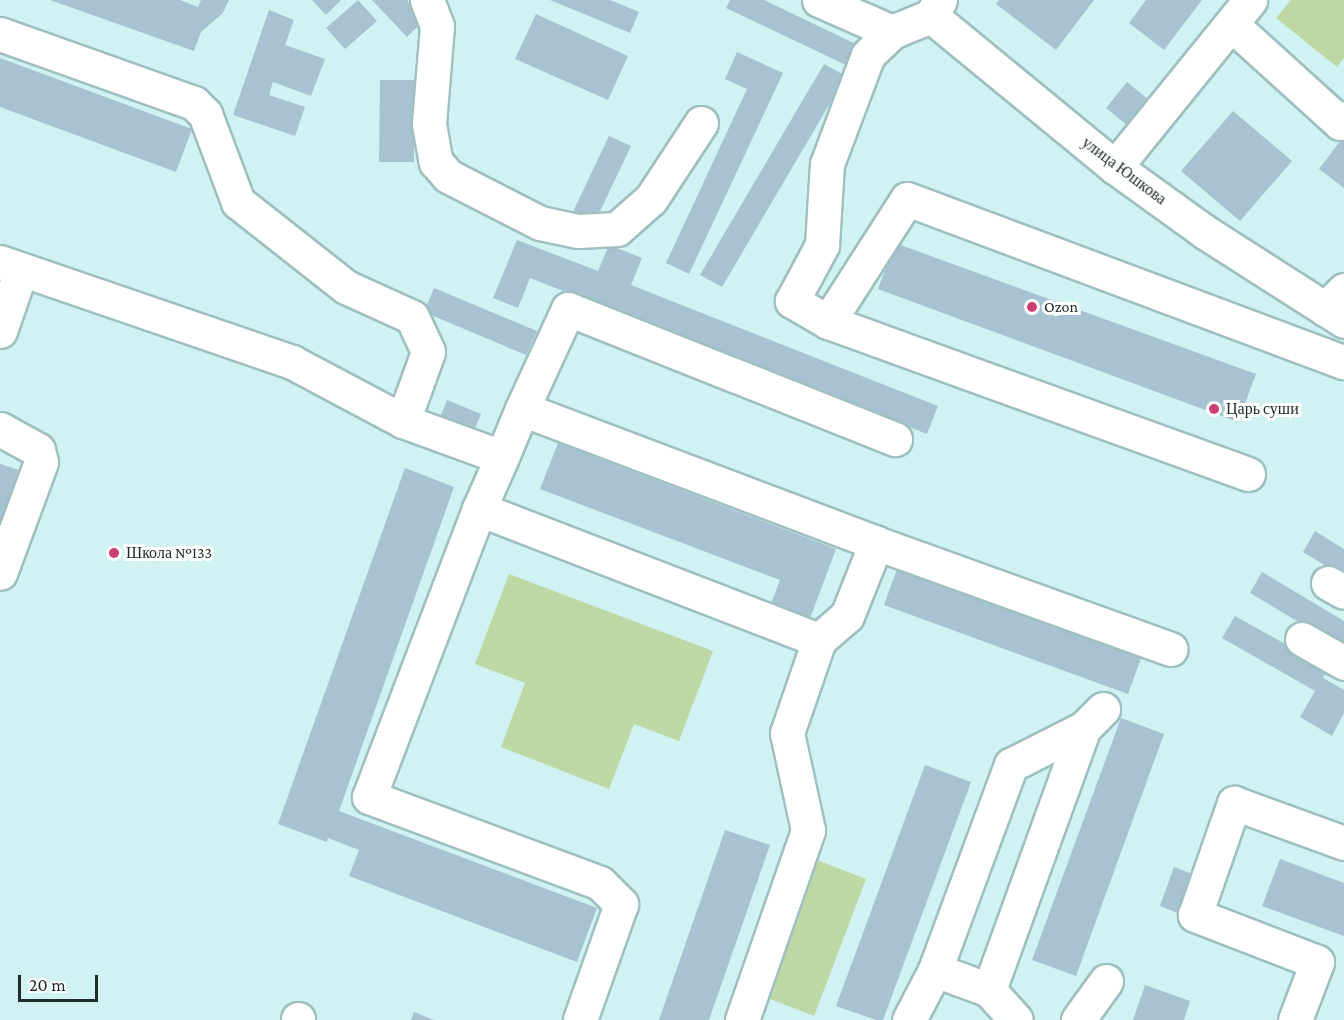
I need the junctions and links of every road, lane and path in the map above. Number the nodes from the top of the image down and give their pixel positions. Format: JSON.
{"nodes":[{"id":1,"x":427,"y":0,"type":"edge"},
{"id":2,"x":819,"y":0,"type":"edge"},
{"id":3,"x":1241,"y":12,"type":"edge"},
{"id":4,"x":942,"y":17,"type":"edge"},
{"id":5,"x":892,"y":32,"type":"junction"},
{"id":6,"x":0,"y":34,"type":"edge"},
{"id":7,"x":1344,"y":118,"type":"edge"},
{"id":8,"x":701,"y":123,"type":"dead end"},
{"id":9,"x":1115,"y":167,"type":"junction"},
{"id":10,"x":11,"y":266,"type":"edge"},
{"id":11,"x":1338,"y":307,"type":"edge"},
{"id":12,"x":828,"y":322,"type":"junction"},
{"id":13,"x":0,"y":331,"type":"edge"},
{"id":14,"x":1344,"y":362,"type":"edge"},
{"id":15,"x":522,"y":410,"type":"junction"},
{"id":16,"x":403,"y":421,"type":"junction"},
{"id":17,"x":0,"y":429,"type":"edge"},
{"id":18,"x":895,"y":439,"type":"dead end"},
{"id":19,"x":502,"y":458,"type":"junction"},
{"id":20,"x":1248,"y":474,"type":"dead end"},
{"id":21,"x":479,"y":509,"type":"junction"},
{"id":22,"x":876,"y":543,"type":"junction"},
{"id":23,"x":0,"y":573,"type":"edge"},
{"id":24,"x":1302,"y":639,"type":"dead end"},
{"id":25,"x":819,"y":640,"type":"junction"},
{"id":26,"x":1171,"y":649,"type":"dead end"},
{"id":27,"x":1344,"y":663,"type":"edge"},
{"id":28,"x":1344,"y":843,"type":"edge"},
{"id":29,"x":935,"y":970,"type":"junction"},
{"id":30,"x":1106,"y":981,"type":"dead end"},
{"id":31,"x":989,"y":990,"type":"junction"},
{"id":32,"x":580,"y":1020,"type":"edge"},
{"id":33,"x":742,"y":1020,"type":"edge"},
{"id":34,"x":909,"y":1020,"type":"edge"},
{"id":35,"x":1016,"y":1020,"type":"edge"},
{"id":36,"x":1078,"y":1020,"type":"edge"},
{"id":37,"x":1295,"y":1020,"type":"edge"}],
"edges":[{"from":1,"to":8,"type":"street"},
{"from":2,"to":5,"type":"street"},
{"from":3,"to":7,"type":"street"},
{"from":3,"to":9,"type":"street"},
{"from":4,"to":5,"type":"street"},
{"from":4,"to":9,"type":"street","name":"улица Юшкова"},
{"from":5,"to":12,"type":"street"},
{"from":6,"to":16,"type":"street"},
{"from":9,"to":11,"type":"street","name":"улица Юшкова"},
{"from":10,"to":13,"type":"street"},
{"from":10,"to":16,"type":"street"},
{"from":12,"to":14,"type":"street"},
{"from":12,"to":20,"type":"street"},
{"from":15,"to":18,"type":"street"},
{"from":15,"to":19,"type":"street"},
{"from":15,"to":22,"type":"street"},
{"from":16,"to":19,"type":"street"},
{"from":17,"to":23,"type":"street"},
{"from":19,"to":21,"type":"street"},
{"from":21,"to":25,"type":"street"},
{"from":21,"to":32,"type":"street"},
{"from":22,"to":25,"type":"street"},
{"from":22,"to":26,"type":"street"},
{"from":24,"to":27,"type":"street"},
{"from":25,"to":33,"type":"street"},
{"from":28,"to":37,"type":"street"},
{"from":29,"to":31,"type":"street"},
{"from":29,"to":31,"type":"street"},
{"from":29,"to":34,"type":"street"},
{"from":30,"to":36,"type":"street"},
{"from":31,"to":35,"type":"street"}]}
